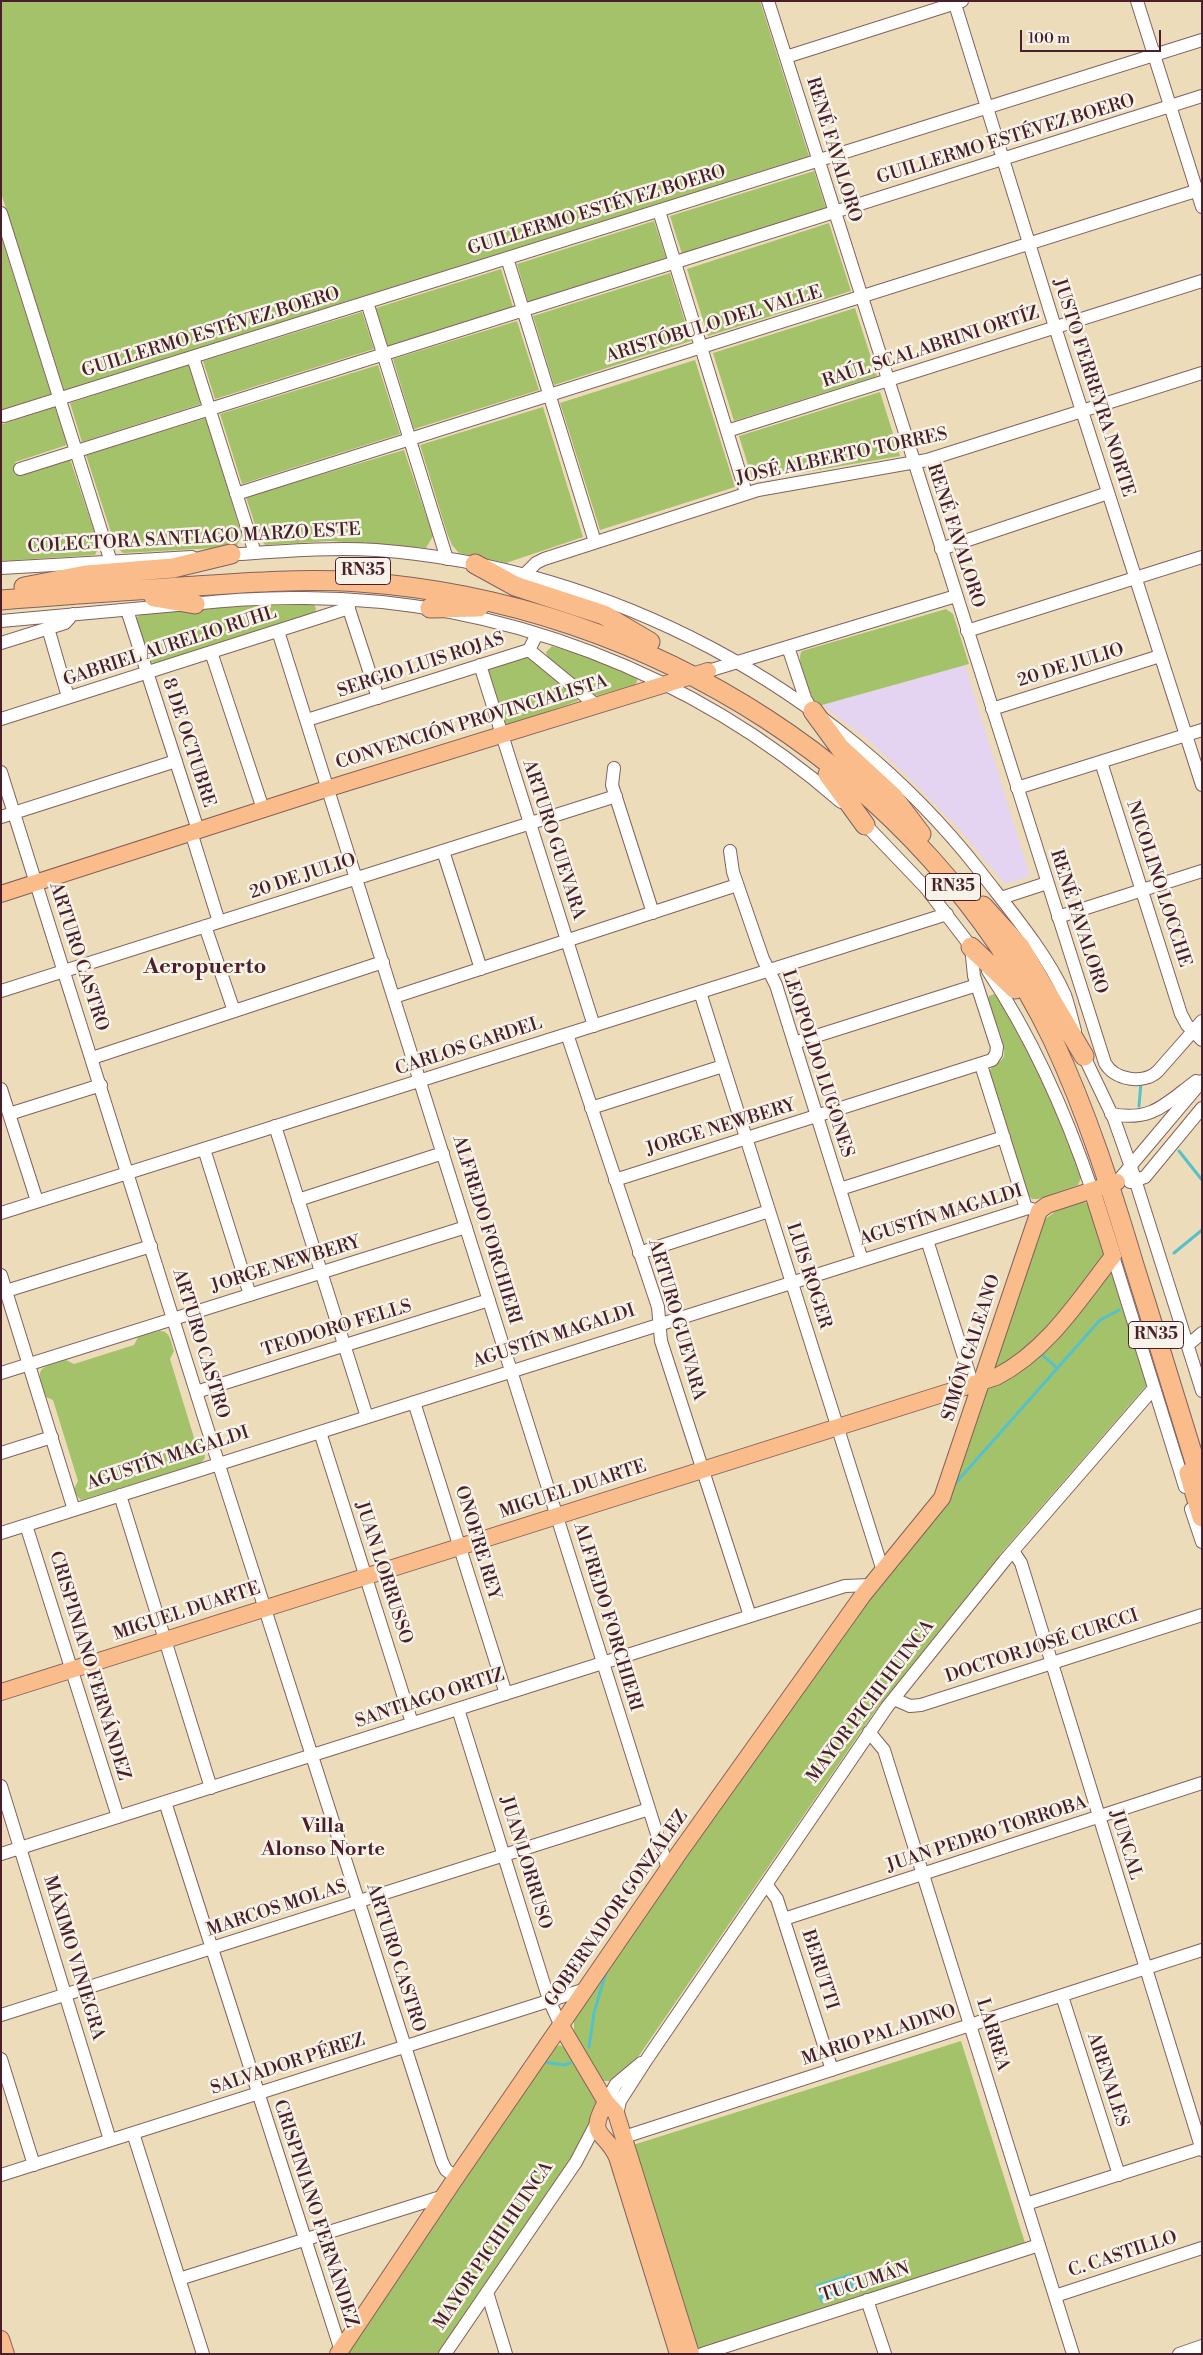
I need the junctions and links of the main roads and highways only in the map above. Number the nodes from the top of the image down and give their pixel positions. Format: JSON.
{"nodes":[{"id":1,"x":231,"y":554,"type":"road end"},
{"id":2,"x":475,"y":564,"type":"road end"},
{"id":3,"x":24,"y":587,"type":"junction"},
{"id":4,"x":3,"y":596,"type":"edge"},
{"id":5,"x":195,"y":604,"type":"road end"},
{"id":6,"x":430,"y":608,"type":"road end"},
{"id":7,"x":599,"y":633,"type":"junction"},
{"id":8,"x":650,"y":642,"type":"junction"},
{"id":9,"x":700,"y":673,"type":"junction"},
{"id":10,"x":738,"y":701,"type":"junction"},
{"id":11,"x":813,"y":710,"type":"road end"},
{"id":12,"x":866,"y":825,"type":"road end"},
{"id":13,"x":921,"y":834,"type":"junction"},
{"id":14,"x":1,"y":894,"type":"edge"},
{"id":15,"x":982,"y":906,"type":"junction"},
{"id":16,"x":971,"y":947,"type":"road end"},
{"id":17,"x":1084,"y":1056,"type":"road end"},
{"id":18,"x":1075,"y":1089,"type":"junction"},
{"id":19,"x":1106,"y":1186,"type":"junction"},
{"id":20,"x":1033,"y":1209,"type":"joint"},
{"id":21,"x":1161,"y":1383,"type":"junction"},
{"id":22,"x":977,"y":1388,"type":"junction"},
{"id":23,"x":1202,"y":1455,"type":"edge"},
{"id":24,"x":1202,"y":1485,"type":"edge"},
{"id":25,"x":942,"y":1498,"type":"joint"},
{"id":26,"x":1202,"y":1517,"type":"edge"},
{"id":27,"x":1,"y":1692,"type":"edge"},
{"id":28,"x":561,"y":2026,"type":"junction"},
{"id":29,"x":606,"y":2102,"type":"junction"},
{"id":30,"x":613,"y":2142,"type":"junction"},
{"id":31,"x":1,"y":2339,"type":"edge"},
{"id":32,"x":340,"y":2353,"type":"edge"},
{"id":33,"x":6,"y":2354,"type":"edge"},
{"id":34,"x":678,"y":2354,"type":"edge"},
{"id":35,"x":691,"y":2354,"type":"edge"}],
"edges":[{"from":1,"to":3,"type":"highway"},
{"from":2,"to":8,"type":"highway"},
{"from":3,"to":4,"type":"highway","number":"RN35"},
{"from":3,"to":8,"type":"highway","number":"RN35"},
{"from":4,"to":5,"type":"highway"},
{"from":4,"to":7,"type":"highway","number":"RN35"},
{"from":6,"to":7,"type":"highway"},
{"from":7,"to":9,"type":"highway","number":"RN35"},
{"from":8,"to":9,"type":"highway","number":"RN35"},
{"from":9,"to":10,"type":"highway","number":"RN35"},
{"from":9,"to":13,"type":"highway","number":"RN35"},
{"from":9,"to":14,"type":"main road","name":"CONVENCIÓN PROVINCIALISTA"},
{"from":10,"to":12,"type":"highway"},
{"from":10,"to":18,"type":"highway","number":"RN35"},
{"from":11,"to":13,"type":"highway"},
{"from":13,"to":15,"type":"highway","number":"RN35"},
{"from":15,"to":17,"type":"highway"},
{"from":15,"to":19,"type":"highway","number":"RN35"},
{"from":16,"to":18,"type":"highway"},
{"from":18,"to":19,"type":"highway","number":"RN35"},
{"from":19,"to":20,"type":"main road","name":"AGUSTÍN MAGALDI"},
{"from":19,"to":21,"type":"highway","number":"RN35"},
{"from":19,"to":22,"type":"main road","name":"MIGUEL DUARTE"},
{"from":19,"to":23,"type":"highway","number":"RN35"},
{"from":20,"to":22,"type":"main road","name":"SIMÓN GALEANO"},
{"from":21,"to":24,"type":"highway","number":"RN35"},
{"from":21,"to":26,"type":"highway"},
{"from":22,"to":25,"type":"main road","name":"SIMÓN GALEANO"},
{"from":22,"to":27,"type":"main road","name":"MIGUEL DUARTE"},
{"from":25,"to":28,"type":"main road","name":"GOBERNADOR GONZÁLEZ"},
{"from":28,"to":29,"type":"main road"},
{"from":28,"to":32,"type":"main road","name":"GOBERNADOR GONZÁLEZ"},
{"from":29,"to":30,"type":"main road"},
{"from":29,"to":30,"type":"main road","name":"MAYOR PICHI HUINCA"},
{"from":30,"to":34,"type":"main road"},
{"from":30,"to":35,"type":"main road"},
{"from":31,"to":33,"type":"main road"}]}
